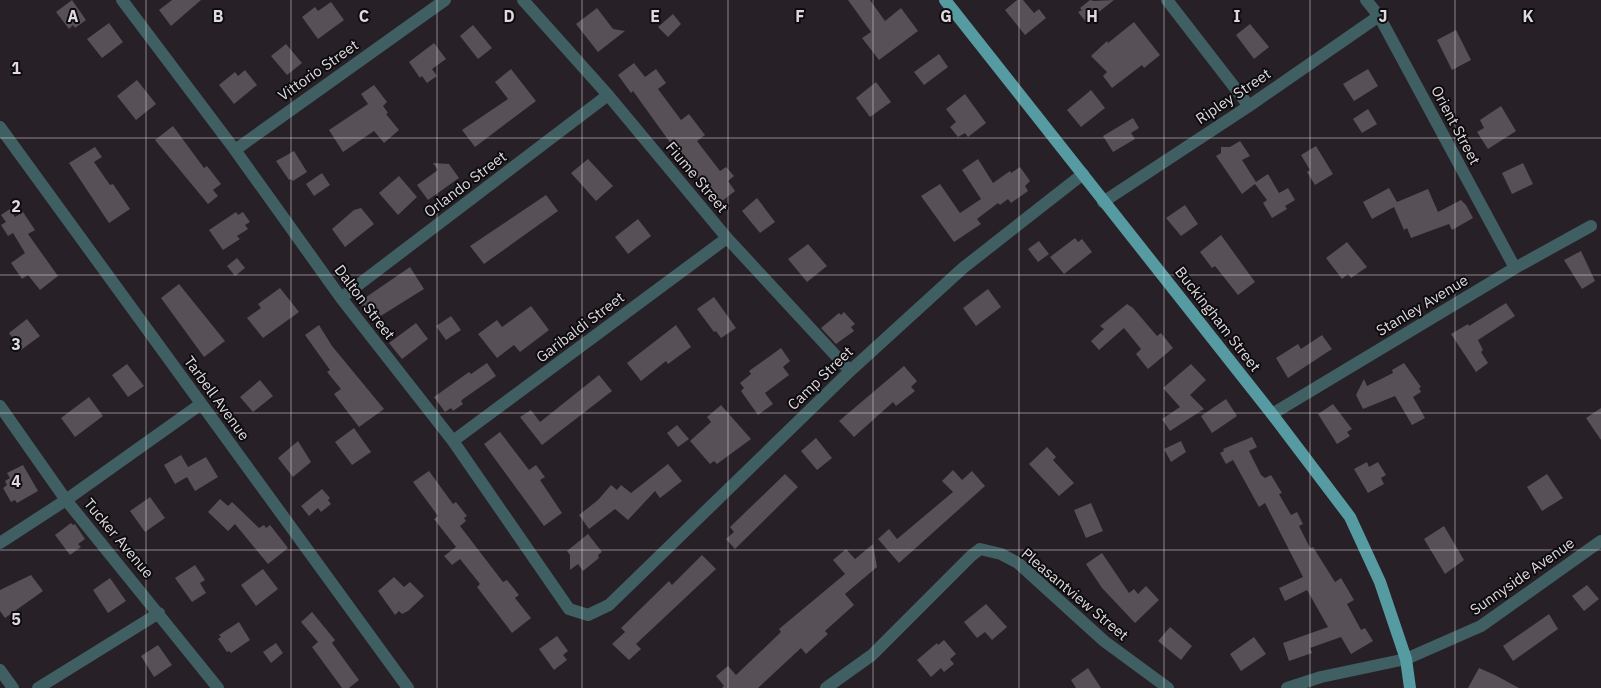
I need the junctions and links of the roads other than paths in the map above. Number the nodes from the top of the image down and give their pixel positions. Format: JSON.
{"nodes":[{"id":1,"x":122,"y":0,"type":"edge"},
{"id":2,"x":445,"y":0,"type":"edge"},
{"id":3,"x":523,"y":0,"type":"edge"},
{"id":4,"x":945,"y":0,"type":"edge"},
{"id":5,"x":1167,"y":0,"type":"edge"},
{"id":6,"x":1366,"y":0,"type":"edge"},
{"id":7,"x":1378,"y":16,"type":"junction"},
{"id":8,"x":608,"y":95,"type":"junction"},
{"id":9,"x":1249,"y":106,"type":"junction"},
{"id":10,"x":0,"y":127,"type":"edge"},
{"id":11,"x":235,"y":150,"type":"junction"},
{"id":12,"x":1083,"y":174,"type":"junction"},
{"id":13,"x":1104,"y":202,"type":"junction"},
{"id":14,"x":1591,"y":226,"type":"dead end"},
{"id":15,"x":727,"y":238,"type":"junction"},
{"id":16,"x":1515,"y":268,"type":"junction"},
{"id":17,"x":341,"y":298,"type":"junction"},
{"id":18,"x":850,"y":371,"type":"junction"},
{"id":19,"x":201,"y":404,"type":"junction"},
{"id":20,"x":0,"y":406,"type":"edge"},
{"id":21,"x":1272,"y":414,"type":"junction"},
{"id":22,"x":453,"y":441,"type":"junction"},
{"id":23,"x":66,"y":500,"type":"junction"},
{"id":24,"x":1601,"y":541,"type":"edge"},
{"id":25,"x":0,"y":543,"type":"edge"},
{"id":26,"x":159,"y":613,"type":"junction"},
{"id":27,"x":588,"y":615,"type":"joint"},
{"id":28,"x":1406,"y":659,"type":"junction"},
{"id":29,"x":0,"y":670,"type":"edge"},
{"id":30,"x":13,"y":688,"type":"edge"},
{"id":31,"x":38,"y":688,"type":"edge"},
{"id":32,"x":218,"y":688,"type":"edge"},
{"id":33,"x":408,"y":688,"type":"edge"},
{"id":34,"x":826,"y":688,"type":"edge"},
{"id":35,"x":1168,"y":688,"type":"edge"},
{"id":36,"x":1287,"y":688,"type":"edge"},
{"id":37,"x":1410,"y":688,"type":"edge"}],
"edges":[{"from":1,"to":11,"type":"street","name":"Dalton Street"},
{"from":2,"to":11,"type":"street","name":"Vittorio Street"},
{"from":3,"to":8,"type":"street","name":"Fiume Street"},
{"from":4,"to":12,"type":"main road","name":"Buckingham Street"},
{"from":5,"to":9,"type":"street"},
{"from":6,"to":7,"type":"street","name":"Orient Street"},
{"from":7,"to":9,"type":"street","name":"Ripley Street"},
{"from":7,"to":16,"type":"street","name":"Orient Street"},
{"from":8,"to":15,"type":"street","name":"Fiume Street"},
{"from":8,"to":17,"type":"street","name":"Orlando Street"},
{"from":9,"to":13,"type":"street","name":"Ripley Street"},
{"from":10,"to":19,"type":"street","name":"Tarbell Avenue"},
{"from":11,"to":17,"type":"street","name":"Dalton Street"},
{"from":12,"to":13,"type":"main road","name":"Buckingham Street"},
{"from":12,"to":18,"type":"street","name":"Camp Street"},
{"from":13,"to":21,"type":"main road","name":"Buckingham Street"},
{"from":14,"to":16,"type":"street","name":"Stanley Avenue"},
{"from":15,"to":18,"type":"street","name":"Fiume Street"},
{"from":15,"to":22,"type":"street","name":"Garibaldi Street"},
{"from":16,"to":21,"type":"street","name":"Stanley Avenue"},
{"from":17,"to":22,"type":"street","name":"Dalton Street"},
{"from":18,"to":27,"type":"street","name":"Camp Street"},
{"from":19,"to":23,"type":"street"},
{"from":19,"to":33,"type":"street","name":"Tarbell Avenue"},
{"from":20,"to":23,"type":"street","name":"Tucker Avenue"},
{"from":21,"to":28,"type":"main road","name":"Buckingham Street"},
{"from":22,"to":27,"type":"street","name":"Dalton Street"},
{"from":23,"to":25,"type":"street"},
{"from":23,"to":26,"type":"street","name":"Tucker Avenue"},
{"from":24,"to":28,"type":"street","name":"Sunnyside Avenue"},
{"from":26,"to":31,"type":"street"},
{"from":26,"to":32,"type":"street","name":"Tucker Avenue"},
{"from":28,"to":36,"type":"street","name":"Sunnyside Avenue"},
{"from":28,"to":37,"type":"main road","name":"Buckingham Street"},
{"from":29,"to":30,"type":"street"},
{"from":34,"to":35,"type":"street","name":"Pleasantview Street"}]}
